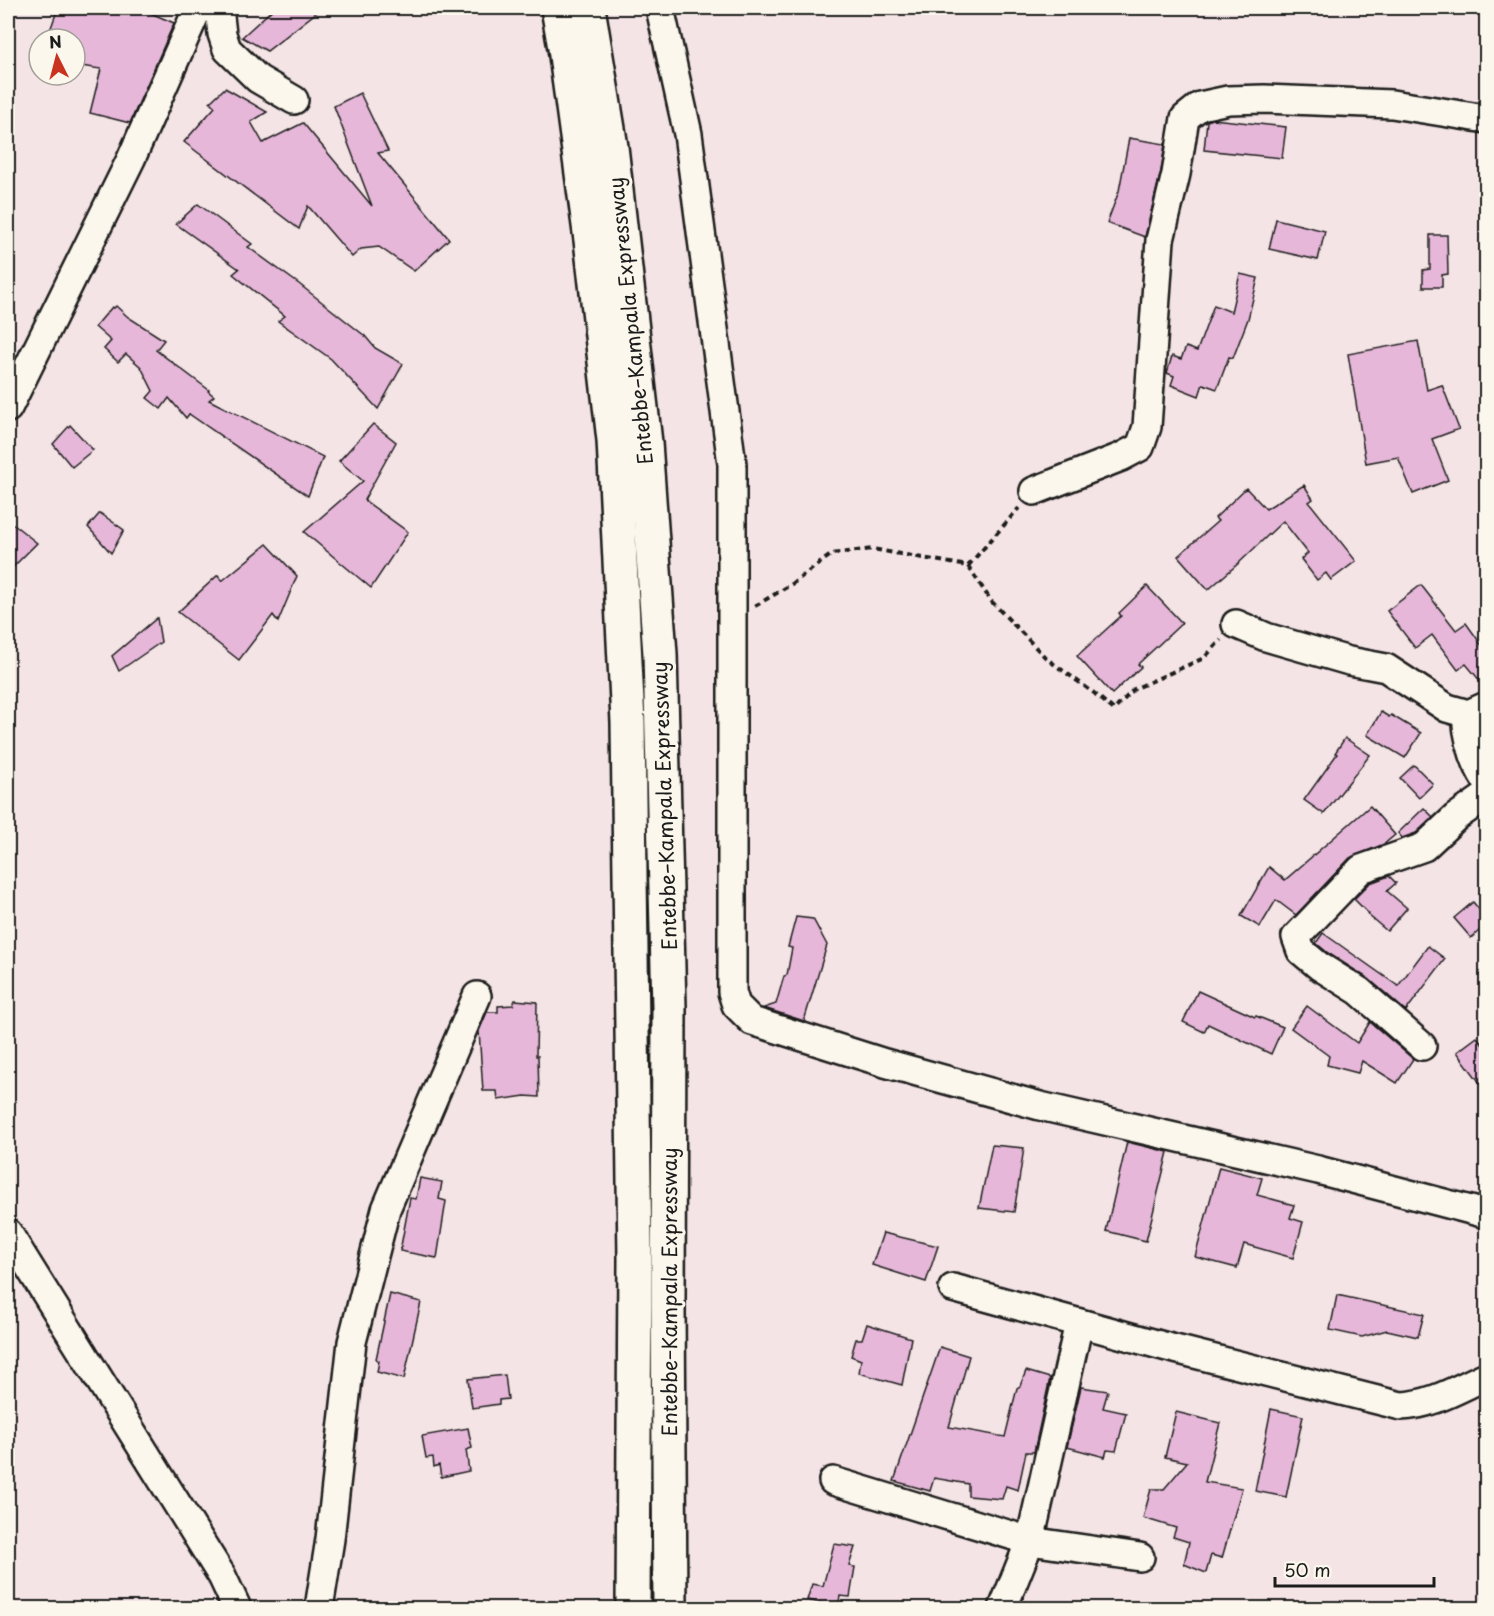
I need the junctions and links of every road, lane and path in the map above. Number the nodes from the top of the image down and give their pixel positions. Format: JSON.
{"nodes":[{"id":1,"x":198,"y":8,"type":"edge"},
{"id":2,"x":219,"y":8,"type":"edge"},
{"id":3,"x":558,"y":8,"type":"edge"},
{"id":4,"x":588,"y":8,"type":"edge"},
{"id":5,"x":660,"y":8,"type":"edge"},
{"id":6,"x":294,"y":100,"type":"dead end"},
{"id":7,"x":1486,"y":119,"type":"edge"},
{"id":8,"x":8,"y":408,"type":"edge"},
{"id":9,"x":1034,"y":491,"type":"joint"},
{"id":10,"x":968,"y":566,"type":"junction"},
{"id":11,"x":733,"y":620,"type":"junction"},
{"id":12,"x":1236,"y":624,"type":"joint"},
{"id":13,"x":1477,"y":710,"type":"edge"},
{"id":14,"x":1486,"y":780,"type":"edge"},
{"id":15,"x":1486,"y":796,"type":"edge"},
{"id":16,"x":477,"y":996,"type":"dead end"},
{"id":17,"x":1422,"y":1046,"type":"dead end"},
{"id":18,"x":1486,"y":1214,"type":"edge"},
{"id":19,"x":8,"y":1233,"type":"edge"},
{"id":20,"x":953,"y":1288,"type":"dead end"},
{"id":21,"x":1080,"y":1323,"type":"junction"},
{"id":22,"x":1486,"y":1376,"type":"edge"},
{"id":23,"x":833,"y":1481,"type":"dead end"},
{"id":24,"x":1030,"y":1541,"type":"junction"},
{"id":25,"x":1140,"y":1557,"type":"dead end"},
{"id":26,"x":237,"y":1608,"type":"edge"},
{"id":27,"x":319,"y":1608,"type":"edge"},
{"id":28,"x":633,"y":1608,"type":"edge"},
{"id":29,"x":670,"y":1608,"type":"edge"},
{"id":30,"x":1003,"y":1608,"type":"edge"}],
"edges":[{"from":1,"to":8,"type":"street"},
{"from":2,"to":6,"type":"street"},
{"from":3,"to":28,"type":"highway","name":"Entebbe–Kampala Expressway"},
{"from":4,"to":29,"type":"highway","name":"Entebbe–Kampala Expressway"},
{"from":5,"to":11,"type":"street"},
{"from":7,"to":9,"type":"street"},
{"from":9,"to":10,"type":"path"},
{"from":10,"to":11,"type":"path"},
{"from":10,"to":12,"type":"path"},
{"from":11,"to":18,"type":"street"},
{"from":12,"to":13,"type":"street"},
{"from":13,"to":14,"type":"street"},
{"from":15,"to":17,"type":"street"},
{"from":16,"to":27,"type":"street"},
{"from":19,"to":26,"type":"street"},
{"from":20,"to":21,"type":"street"},
{"from":21,"to":22,"type":"street"},
{"from":21,"to":24,"type":"street"},
{"from":23,"to":24,"type":"street"},
{"from":24,"to":25,"type":"street"},
{"from":24,"to":30,"type":"street"}]}
